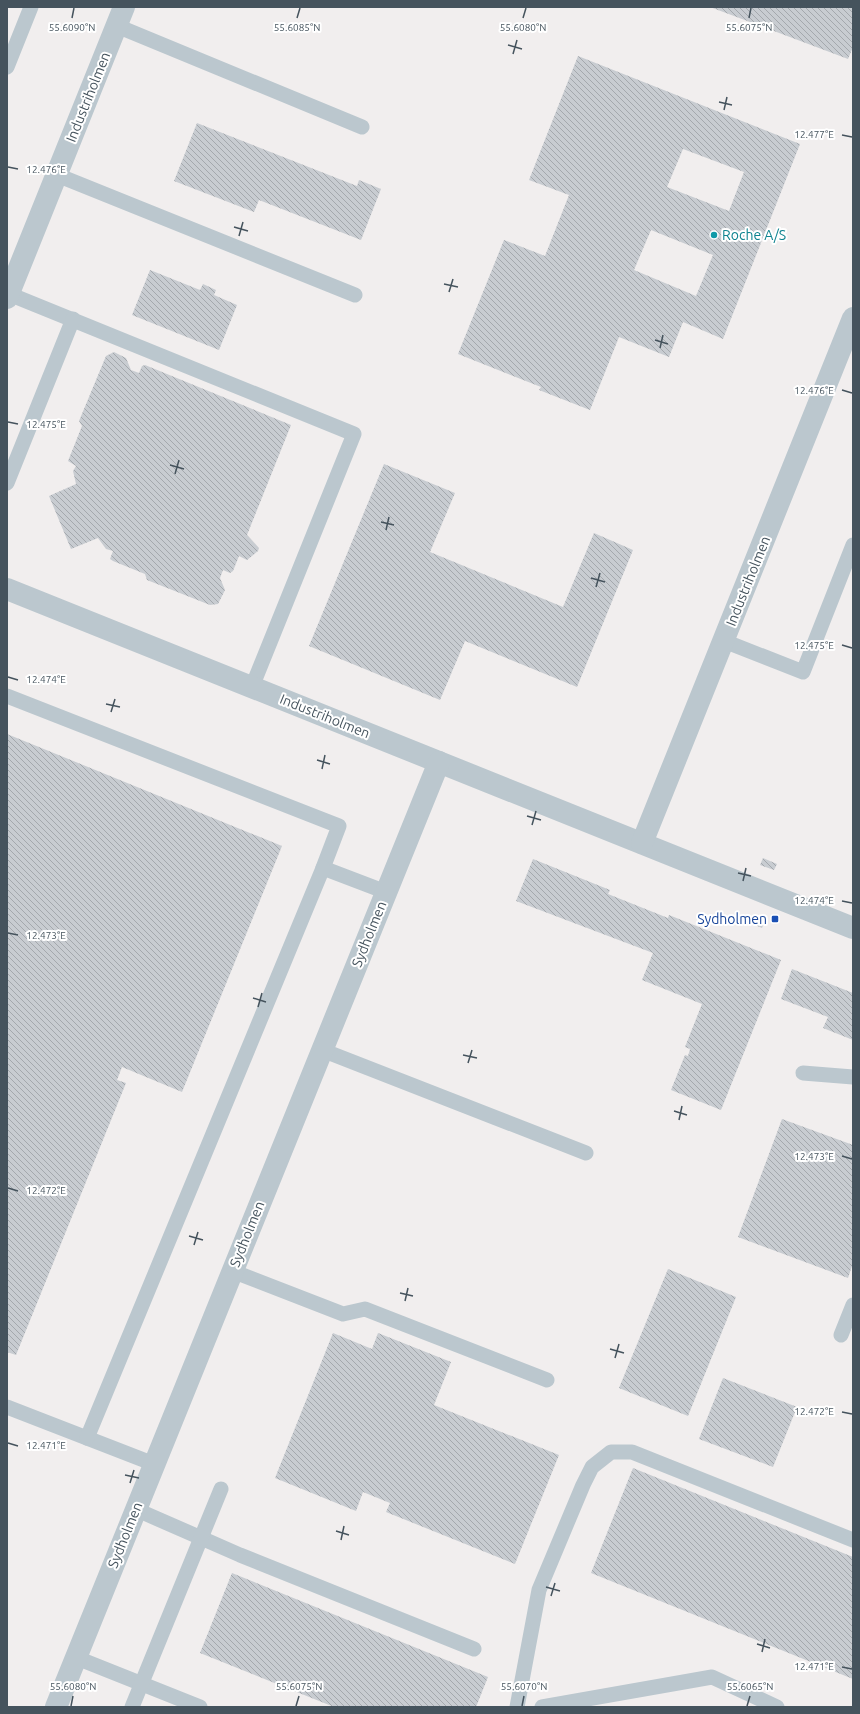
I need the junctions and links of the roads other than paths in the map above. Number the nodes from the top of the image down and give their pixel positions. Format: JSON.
{"nodes":[{"id":1,"x":31,"y":7,"type":"edge"},
{"id":2,"x":120,"y":17,"type":"edge"},
{"id":3,"x":7,"y":67,"type":"edge"},
{"id":4,"x":362,"y":127,"type":"dead end"},
{"id":5,"x":57,"y":175,"type":"junction"},
{"id":6,"x":355,"y":295,"type":"dead end"},
{"id":7,"x":8,"y":296,"type":"edge"},
{"id":8,"x":853,"y":318,"type":"edge"},
{"id":9,"x":73,"y":320,"type":"junction"},
{"id":10,"x":7,"y":483,"type":"edge"},
{"id":11,"x":853,"y":545,"type":"edge"},
{"id":12,"x":7,"y":589,"type":"edge"},
{"id":13,"x":724,"y":641,"type":"junction"},
{"id":14,"x":252,"y":687,"type":"junction"},
{"id":15,"x":7,"y":696,"type":"edge"},
{"id":16,"x":439,"y":762,"type":"junction"},
{"id":17,"x":642,"y":843,"type":"junction"},
{"id":18,"x":323,"y":868,"type":"junction"},
{"id":19,"x":386,"y":892,"type":"junction"},
{"id":20,"x":853,"y":928,"type":"edge"},
{"id":21,"x":322,"y":1050,"type":"junction"},
{"id":22,"x":803,"y":1073,"type":"dead end"},
{"id":23,"x":853,"y":1077,"type":"edge"},
{"id":24,"x":586,"y":1153,"type":"dead end"},
{"id":25,"x":232,"y":1272,"type":"junction"},
{"id":26,"x":853,"y":1305,"type":"edge"},
{"id":27,"x":841,"y":1335,"type":"dead end"},
{"id":28,"x":547,"y":1380,"type":"dead end"},
{"id":29,"x":7,"y":1407,"type":"edge"},
{"id":30,"x":87,"y":1438,"type":"junction"},
{"id":31,"x":154,"y":1464,"type":"junction"},
{"id":32,"x":221,"y":1489,"type":"dead end"},
{"id":33,"x":135,"y":1509,"type":"junction"},
{"id":34,"x":201,"y":1538,"type":"junction"},
{"id":35,"x":853,"y":1540,"type":"edge"},
{"id":36,"x":474,"y":1649,"type":"dead end"},
{"id":37,"x":77,"y":1658,"type":"junction"},
{"id":38,"x":141,"y":1684,"type":"junction"},
{"id":39,"x":56,"y":1707,"type":"edge"},
{"id":40,"x":132,"y":1707,"type":"edge"},
{"id":41,"x":200,"y":1707,"type":"edge"},
{"id":42,"x":516,"y":1707,"type":"edge"},
{"id":43,"x":542,"y":1707,"type":"edge"},
{"id":44,"x":777,"y":1707,"type":"edge"}],
"edges":[{"from":1,"to":3,"type":"lane"},
{"from":2,"to":4,"type":"lane"},
{"from":2,"to":5,"type":"street","name":"Industriholmen"},
{"from":5,"to":6,"type":"lane"},
{"from":5,"to":7,"type":"street","name":"Industriholmen"},
{"from":7,"to":9,"type":"lane"},
{"from":8,"to":13,"type":"street","name":"Industriholmen"},
{"from":9,"to":10,"type":"lane"},
{"from":9,"to":14,"type":"lane"},
{"from":11,"to":13,"type":"lane"},
{"from":12,"to":14,"type":"street","name":"Industriholmen"},
{"from":13,"to":17,"type":"street","name":"Industriholmen"},
{"from":14,"to":16,"type":"street","name":"Industriholmen"},
{"from":15,"to":18,"type":"lane"},
{"from":16,"to":17,"type":"street","name":"Industriholmen"},
{"from":16,"to":19,"type":"street","name":"Sydholmen"},
{"from":17,"to":20,"type":"street","name":"Industriholmen"},
{"from":18,"to":19,"type":"lane"},
{"from":18,"to":30,"type":"lane"},
{"from":19,"to":21,"type":"street","name":"Sydholmen"},
{"from":21,"to":24,"type":"lane"},
{"from":21,"to":25,"type":"street","name":"Sydholmen"},
{"from":22,"to":23,"type":"lane"},
{"from":25,"to":28,"type":"lane"},
{"from":25,"to":31,"type":"street","name":"Sydholmen"},
{"from":26,"to":27,"type":"lane"},
{"from":29,"to":30,"type":"lane"},
{"from":30,"to":31,"type":"lane"},
{"from":31,"to":33,"type":"street","name":"Sydholmen"},
{"from":32,"to":34,"type":"lane"},
{"from":33,"to":34,"type":"lane"},
{"from":33,"to":37,"type":"street","name":"Sydholmen"},
{"from":34,"to":36,"type":"lane"},
{"from":34,"to":38,"type":"lane"},
{"from":35,"to":42,"type":"lane"},
{"from":37,"to":38,"type":"lane"},
{"from":37,"to":39,"type":"street","name":"Sydholmen"},
{"from":38,"to":40,"type":"lane"},
{"from":38,"to":41,"type":"lane"},
{"from":43,"to":44,"type":"lane"}]}
